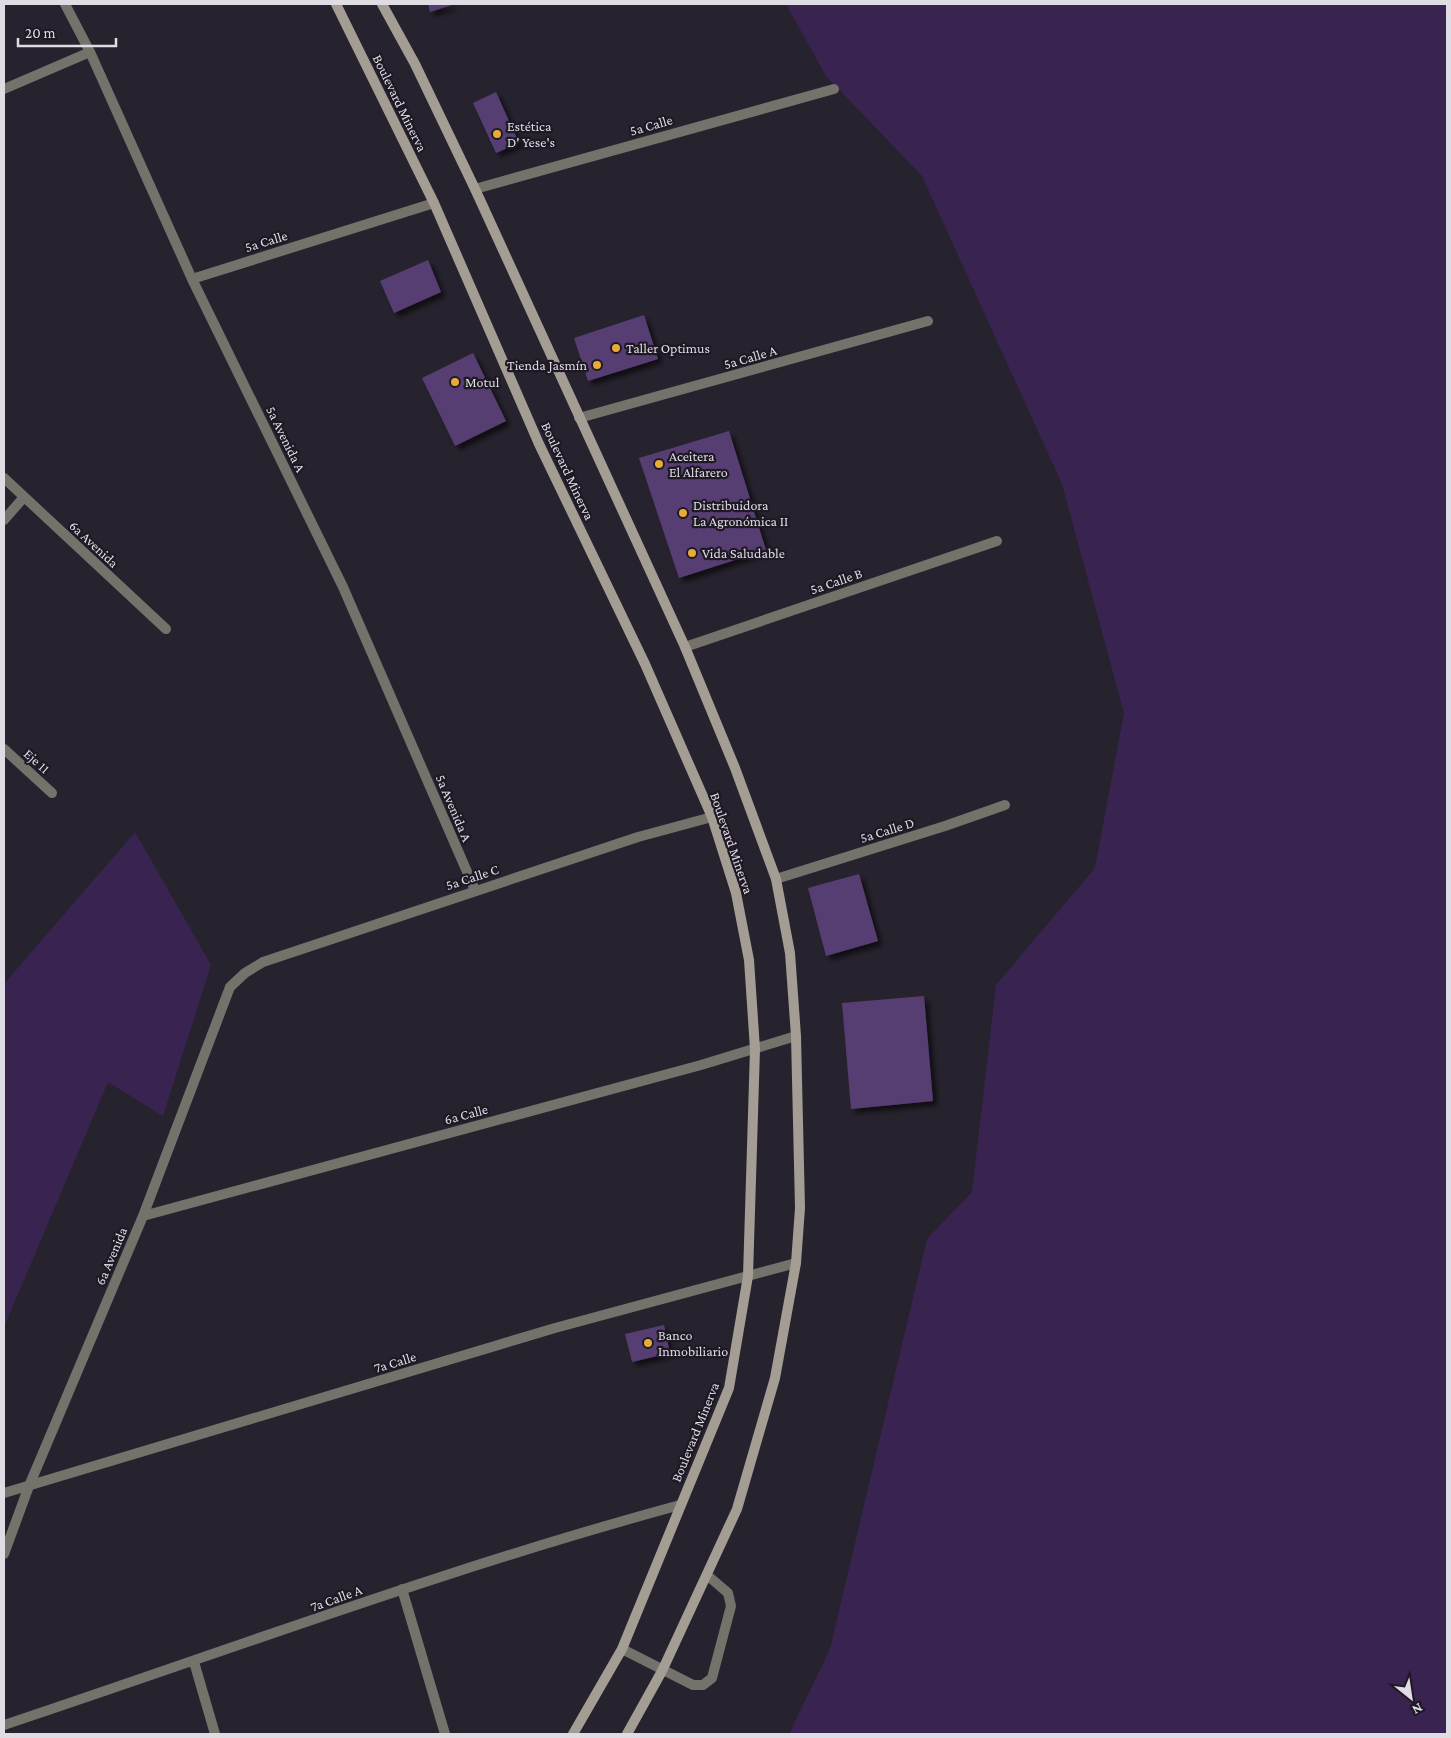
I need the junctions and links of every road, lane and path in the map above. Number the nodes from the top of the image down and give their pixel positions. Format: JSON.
{"nodes":[{"id":1,"x":65,"y":4,"type":"edge"},
{"id":2,"x":336,"y":4,"type":"edge"},
{"id":3,"x":382,"y":4,"type":"edge"},
{"id":4,"x":90,"y":52,"type":"junction"},
{"id":5,"x":4,"y":89,"type":"edge"},
{"id":6,"x":834,"y":89,"type":"dead end"},
{"id":7,"x":475,"y":189,"type":"junction"},
{"id":8,"x":434,"y":203,"type":"junction"},
{"id":9,"x":192,"y":279,"type":"junction"},
{"id":10,"x":928,"y":321,"type":"dead end"},
{"id":11,"x":580,"y":418,"type":"junction"},
{"id":12,"x":4,"y":478,"type":"edge"},
{"id":13,"x":24,"y":497,"type":"junction"},
{"id":14,"x":4,"y":520,"type":"edge"},
{"id":15,"x":997,"y":541,"type":"dead end"},
{"id":16,"x":166,"y":629,"type":"dead end"},
{"id":17,"x":685,"y":647,"type":"junction"},
{"id":18,"x":4,"y":749,"type":"edge"},
{"id":19,"x":52,"y":794,"type":"dead end"},
{"id":20,"x":1005,"y":805,"type":"dead end"},
{"id":21,"x":712,"y":817,"type":"junction"},
{"id":22,"x":776,"y":879,"type":"junction"},
{"id":23,"x":475,"y":890,"type":"junction"},
{"id":24,"x":245,"y":972,"type":"joint"},
{"id":25,"x":796,"y":1036,"type":"junction"},
{"id":26,"x":755,"y":1049,"type":"junction"},
{"id":27,"x":143,"y":1216,"type":"junction"},
{"id":28,"x":796,"y":1264,"type":"junction"},
{"id":29,"x":748,"y":1276,"type":"junction"},
{"id":30,"x":29,"y":1486,"type":"junction"},
{"id":31,"x":4,"y":1493,"type":"edge"},
{"id":32,"x":680,"y":1505,"type":"junction"},
{"id":33,"x":4,"y":1554,"type":"edge"},
{"id":34,"x":707,"y":1575,"type":"junction"},
{"id":35,"x":402,"y":1589,"type":"junction"},
{"id":36,"x":622,"y":1649,"type":"junction"},
{"id":37,"x":194,"y":1662,"type":"junction"},
{"id":38,"x":662,"y":1671,"type":"junction"},
{"id":39,"x":4,"y":1725,"type":"edge"},
{"id":40,"x":215,"y":1734,"type":"edge"},
{"id":41,"x":445,"y":1734,"type":"edge"},
{"id":42,"x":573,"y":1734,"type":"edge"},
{"id":43,"x":627,"y":1734,"type":"edge"}],
"edges":[{"from":1,"to":4,"type":"street","name":"5a Avenida A"},
{"from":2,"to":8,"type":"street","name":"Boulevard Minerva"},
{"from":3,"to":7,"type":"street","name":"Boulevard Minerva"},
{"from":4,"to":5,"type":"street"},
{"from":4,"to":9,"type":"street","name":"5a Avenida A"},
{"from":6,"to":7,"type":"street","name":"5a Calle"},
{"from":7,"to":11,"type":"street","name":"Boulevard Minerva"},
{"from":8,"to":9,"type":"street","name":"5a Calle"},
{"from":8,"to":21,"type":"street","name":"Boulevard Minerva"},
{"from":9,"to":23,"type":"street","name":"5a Avenida A"},
{"from":10,"to":11,"type":"street","name":"5a Calle A"},
{"from":11,"to":17,"type":"street","name":"Boulevard Minerva"},
{"from":12,"to":13,"type":"street","name":"6a Avenida"},
{"from":13,"to":14,"type":"street"},
{"from":13,"to":16,"type":"street","name":"6a Avenida"},
{"from":15,"to":17,"type":"street","name":"5a Calle B"},
{"from":17,"to":22,"type":"street","name":"Boulevard Minerva"},
{"from":18,"to":19,"type":"street","name":"Eje 11"},
{"from":20,"to":22,"type":"street","name":"5a Calle D"},
{"from":21,"to":23,"type":"street","name":"5a Calle C"},
{"from":21,"to":26,"type":"street","name":"Boulevard Minerva"},
{"from":22,"to":25,"type":"street","name":"Boulevard Minerva"},
{"from":23,"to":24,"type":"street","name":"5a Calle C"},
{"from":24,"to":27,"type":"street","name":"6a Avenida"},
{"from":25,"to":26,"type":"street","name":"6a Calle"},
{"from":25,"to":28,"type":"street","name":"Boulevard Minerva"},
{"from":26,"to":27,"type":"street","name":"6a Calle"},
{"from":26,"to":29,"type":"street","name":"Boulevard Minerva"},
{"from":27,"to":30,"type":"street","name":"6a Avenida"},
{"from":28,"to":29,"type":"street","name":"7a Calle"},
{"from":28,"to":34,"type":"street","name":"Boulevard Minerva"},
{"from":29,"to":30,"type":"street","name":"7a Calle"},
{"from":29,"to":32,"type":"street","name":"Boulevard Minerva"},
{"from":30,"to":31,"type":"street","name":"7a Calle"},
{"from":30,"to":33,"type":"street","name":"6a Avenida"},
{"from":32,"to":35,"type":"street","name":"7a Calle A"},
{"from":32,"to":36,"type":"street","name":"Boulevard Minerva"},
{"from":34,"to":38,"type":"street","name":"Boulevard Minerva"},
{"from":34,"to":38,"type":"street"},
{"from":35,"to":37,"type":"street","name":"7a Calle A"},
{"from":35,"to":41,"type":"street"},
{"from":36,"to":38,"type":"street"},
{"from":36,"to":42,"type":"street","name":"Boulevard Minerva"},
{"from":37,"to":39,"type":"street","name":"7a Calle A"},
{"from":37,"to":40,"type":"street"},
{"from":38,"to":43,"type":"street","name":"Boulevard Minerva"}]}
